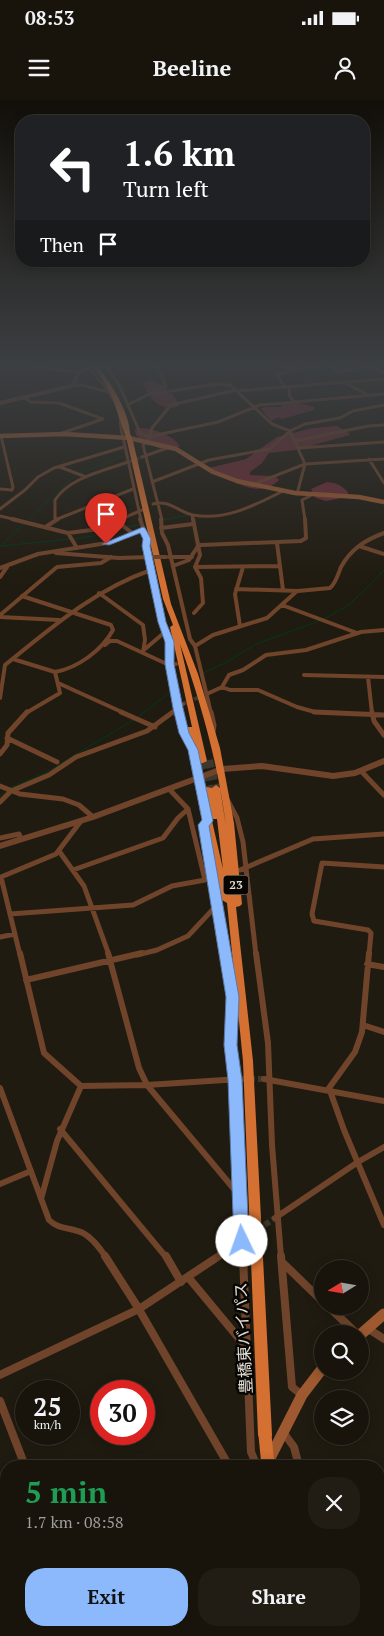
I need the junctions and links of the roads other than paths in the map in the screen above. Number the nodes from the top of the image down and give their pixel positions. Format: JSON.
{"nodes":[{"id":1,"x":120,"y":438,"type":"edge"},
{"id":2,"x":127,"y":438,"type":"junction"},
{"id":3,"x":149,"y":438,"type":"junction"},
{"id":4,"x":283,"y":438,"type":"edge"},
{"id":5,"x":293,"y":438,"type":"edge"},
{"id":6,"x":311,"y":438,"type":"edge"},
{"id":7,"x":295,"y":441,"type":"junction"},
{"id":8,"x":384,"y":442,"type":"edge"},
{"id":9,"x":170,"y":446,"type":"junction"},
{"id":10,"x":2,"y":448,"type":"edge"},
{"id":11,"x":124,"y":448,"type":"junction"},
{"id":12,"x":299,"y":448,"type":"junction"},
{"id":13,"x":144,"y":456,"type":"junction"},
{"id":14,"x":384,"y":458,"type":"edge"},
{"id":15,"x":369,"y":459,"type":"junction"},
{"id":16,"x":128,"y":462,"type":"junction"},
{"id":17,"x":200,"y":463,"type":"junction"},
{"id":18,"x":305,"y":464,"type":"junction"},
{"id":19,"x":60,"y":466,"type":"junction"},
{"id":20,"x":382,"y":475,"type":"edge"},
{"id":21,"x":87,"y":478,"type":"junction"},
{"id":22,"x":152,"y":482,"type":"junction"},
{"id":23,"x":384,"y":483,"type":"edge"},
{"id":24,"x":254,"y":484,"type":"junction"},
{"id":25,"x":0,"y":489,"type":"edge"},
{"id":26,"x":133,"y":489,"type":"junction"},
{"id":27,"x":283,"y":491,"type":"junction"},
{"id":28,"x":296,"y":494,"type":"junction"},
{"id":29,"x":310,"y":496,"type":"junction"},
{"id":30,"x":384,"y":502,"type":"edge"},
{"id":31,"x":155,"y":503,"type":"junction"},
{"id":32,"x":0,"y":508,"type":"edge"},
{"id":33,"x":140,"y":511,"type":"junction"},
{"id":34,"x":192,"y":515,"type":"junction"},
{"id":35,"x":0,"y":516,"type":"edge"},
{"id":36,"x":55,"y":520,"type":"junction"},
{"id":37,"x":117,"y":522,"type":"junction"},
{"id":38,"x":193,"y":524,"type":"junction"},
{"id":39,"x":47,"y":526,"type":"junction"},
{"id":40,"x":161,"y":528,"type":"junction"},
{"id":41,"x":143,"y":530,"type":"junction"},
{"id":42,"x":68,"y":532,"type":"junction"},
{"id":43,"x":132,"y":533,"type":"junction"},
{"id":44,"x":384,"y":533,"type":"edge"},
{"id":45,"x":277,"y":543,"type":"junction"},
{"id":46,"x":198,"y":546,"type":"junction"},
{"id":47,"x":359,"y":546,"type":"junction"},
{"id":48,"x":77,"y":548,"type":"junction"},
{"id":49,"x":47,"y":552,"type":"junction"},
{"id":50,"x":384,"y":554,"type":"edge"},
{"id":51,"x":150,"y":557,"type":"junction"},
{"id":52,"x":168,"y":557,"type":"junction"},
{"id":53,"x":192,"y":557,"type":"junction"},
{"id":54,"x":111,"y":558,"type":"junction"},
{"id":55,"x":7,"y":566,"type":"junction"},
{"id":56,"x":173,"y":566,"type":"junction"},
{"id":57,"x":243,"y":566,"type":"junction"},
{"id":58,"x":280,"y":566,"type":"junction"},
{"id":59,"x":195,"y":567,"type":"junction"},
{"id":60,"x":0,"y":568,"type":"edge"},
{"id":61,"x":151,"y":570,"type":"junction"},
{"id":62,"x":0,"y":577,"type":"edge"},
{"id":63,"x":236,"y":589,"type":"junction"},
{"id":64,"x":283,"y":590,"type":"junction"},
{"id":65,"x":298,"y":590,"type":"junction"},
{"id":66,"x":99,"y":593,"type":"junction"},
{"id":67,"x":22,"y":596,"type":"junction"},
{"id":68,"x":166,"y":599,"type":"junction"},
{"id":69,"x":282,"y":605,"type":"junction"},
{"id":70,"x":70,"y":611,"type":"junction"},
{"id":71,"x":194,"y":613,"type":"dead end"},
{"id":72,"x":0,"y":616,"type":"edge"},
{"id":73,"x":59,"y":620,"type":"junction"},
{"id":74,"x":240,"y":626,"type":"junction"},
{"id":75,"x":384,"y":630,"type":"edge"},
{"id":76,"x":165,"y":632,"type":"junction"},
{"id":77,"x":357,"y":633,"type":"junction"},
{"id":78,"x":176,"y":642,"type":"junction"},
{"id":79,"x":195,"y":646,"type":"junction"},
{"id":80,"x":100,"y":647,"type":"junction"},
{"id":81,"x":144,"y":650,"type":"junction"},
{"id":82,"x":13,"y":659,"type":"junction"},
{"id":83,"x":169,"y":664,"type":"junction"},
{"id":84,"x":176,"y":664,"type":"dead end"},
{"id":85,"x":55,"y":672,"type":"junction"},
{"id":86,"x":304,"y":675,"type":"dead end"},
{"id":87,"x":184,"y":676,"type":"junction"},
{"id":88,"x":368,"y":677,"type":"junction"},
{"id":89,"x":384,"y":677,"type":"edge"},
{"id":90,"x":58,"y":683,"type":"junction"},
{"id":91,"x":222,"y":687,"type":"junction"},
{"id":92,"x":209,"y":692,"type":"tunnel mouth"},
{"id":93,"x":0,"y":698,"type":"edge"},
{"id":94,"x":183,"y":704,"type":"tunnel mouth"},
{"id":95,"x":178,"y":708,"type":"junction"},
{"id":96,"x":371,"y":715,"type":"junction"},
{"id":97,"x":384,"y":715,"type":"edge"},
{"id":98,"x":155,"y":727,"type":"junction"},
{"id":99,"x":213,"y":734,"type":"junction"},
{"id":100,"x":384,"y":736,"type":"edge"},
{"id":101,"x":7,"y":738,"type":"junction"},
{"id":102,"x":193,"y":750,"type":"junction"},
{"id":103,"x":0,"y":754,"type":"edge"},
{"id":104,"x":57,"y":762,"type":"dead end"},
{"id":105,"x":384,"y":762,"type":"edge"},
{"id":106,"x":222,"y":769,"type":"junction"},
{"id":107,"x":361,"y":771,"type":"junction"},
{"id":108,"x":199,"y":778,"type":"junction"},
{"id":109,"x":0,"y":786,"type":"edge"},
{"id":110,"x":213,"y":788,"type":"joint"},
{"id":111,"x":169,"y":789,"type":"junction"},
{"id":112,"x":9,"y":790,"type":"junction"},
{"id":113,"x":384,"y":795,"type":"edge"},
{"id":114,"x":227,"y":799,"type":"junction"},
{"id":115,"x":0,"y":802,"type":"edge"},
{"id":116,"x":188,"y":809,"type":"junction"},
{"id":117,"x":93,"y":817,"type":"junction"},
{"id":118,"x":81,"y":821,"type":"junction"},
{"id":119,"x":207,"y":821,"type":"junction"},
{"id":120,"x":384,"y":834,"type":"edge"},
{"id":121,"x":0,"y":838,"type":"edge"},
{"id":122,"x":21,"y":839,"type":"junction"},
{"id":123,"x":0,"y":846,"type":"edge"},
{"id":124,"x":59,"y":851,"type":"junction"},
{"id":125,"x":384,"y":867,"type":"edge"},
{"id":126,"x":244,"y":869,"type":"junction"},
{"id":127,"x":73,"y":870,"type":"junction"},
{"id":128,"x":217,"y":905,"type":"junction"},
{"id":129,"x":229,"y":907,"type":"junction"},
{"id":130,"x":92,"y":908,"type":"junction"},
{"id":131,"x":10,"y":914,"type":"junction"},
{"id":132,"x":15,"y":934,"type":"junction"},
{"id":133,"x":0,"y":937,"type":"edge"},
{"id":134,"x":235,"y":938,"type":"junction"},
{"id":135,"x":111,"y":962,"type":"junction"},
{"id":136,"x":367,"y":964,"type":"junction"},
{"id":137,"x":384,"y":967,"type":"edge"},
{"id":138,"x":240,"y":971,"type":"junction"},
{"id":139,"x":26,"y":980,"type":"junction"},
{"id":140,"x":362,"y":1026,"type":"junction"},
{"id":141,"x":384,"y":1032,"type":"edge"},
{"id":142,"x":267,"y":1079,"type":"junction"},
{"id":143,"x":237,"y":1080,"type":"junction"},
{"id":144,"x":148,"y":1085,"type":"junction"},
{"id":145,"x":81,"y":1086,"type":"junction"},
{"id":146,"x":0,"y":1088,"type":"edge"},
{"id":147,"x":329,"y":1091,"type":"junction"},
{"id":148,"x":384,"y":1101,"type":"edge"},
{"id":149,"x":60,"y":1129,"type":"junction"},
{"id":150,"x":384,"y":1146,"type":"edge"},
{"id":151,"x":358,"y":1162,"type":"junction"},
{"id":152,"x":31,"y":1171,"type":"junction"},
{"id":153,"x":0,"y":1184,"type":"edge"},
{"id":154,"x":240,"y":1195,"type":"junction"},
{"id":155,"x":41,"y":1199,"type":"junction"},
{"id":156,"x":381,"y":1211,"type":"edge"},
{"id":157,"x":277,"y":1216,"type":"junction"},
{"id":158,"x":384,"y":1225,"type":"edge"},
{"id":159,"x":245,"y":1239,"type":"junction"},
{"id":160,"x":283,"y":1263,"type":"junction"},
{"id":161,"x":188,"y":1277,"type":"junction"},
{"id":162,"x":181,"y":1282,"type":"junction"},
{"id":163,"x":314,"y":1293,"type":"edge"},
{"id":164,"x":138,"y":1309,"type":"junction"},
{"id":165,"x":384,"y":1314,"type":"edge"},
{"id":166,"x":339,"y":1315,"type":"edge"},
{"id":167,"x":352,"y":1325,"type":"edge"},
{"id":168,"x":369,"y":1326,"type":"edge"},
{"id":169,"x":369,"y":1334,"type":"edge"},
{"id":170,"x":384,"y":1338,"type":"edge"},
{"id":171,"x":246,"y":1347,"type":"junction"},
{"id":172,"x":0,"y":1375,"type":"edge"},
{"id":173,"x":314,"y":1380,"type":"edge"},
{"id":174,"x":302,"y":1395,"type":"junction"},
{"id":175,"x":0,"y":1401,"type":"edge"},
{"id":176,"x":283,"y":1432,"type":"junction"},
{"id":177,"x":265,"y":1435,"type":"joint"},
{"id":178,"x":23,"y":1460,"type":"edge"},
{"id":179,"x":225,"y":1460,"type":"edge"},
{"id":180,"x":254,"y":1460,"type":"edge"},
{"id":181,"x":267,"y":1460,"type":"edge"},
{"id":182,"x":270,"y":1460,"type":"edge"},
{"id":183,"x":298,"y":1460,"type":"edge"}],
"edges":[{"from":1,"to":2,"type":"main road"},
{"from":2,"to":3,"type":"main road"},
{"from":2,"to":11,"type":"street"},
{"from":2,"to":68,"type":"highway"},
{"from":3,"to":9,"type":"main road"},
{"from":3,"to":13,"type":"street"},
{"from":4,"to":17,"type":"street"},
{"from":5,"to":7,"type":"street"},
{"from":6,"to":7,"type":"street"},
{"from":7,"to":12,"type":"street"},
{"from":8,"to":12,"type":"street"},
{"from":9,"to":13,"type":"street"},
{"from":9,"to":17,"type":"main road"},
{"from":10,"to":25,"type":"street"},
{"from":11,"to":16,"type":"street"},
{"from":11,"to":19,"type":"street"},
{"from":12,"to":18,"type":"street"},
{"from":13,"to":22,"type":"street"},
{"from":14,"to":15,"type":"street"},
{"from":15,"to":18,"type":"street"},
{"from":15,"to":20,"type":"street"},
{"from":16,"to":21,"type":"street"},
{"from":16,"to":26,"type":"street"},
{"from":17,"to":22,"type":"street"},
{"from":17,"to":24,"type":"main road"},
{"from":18,"to":24,"type":"street"},
{"from":18,"to":28,"type":"street"},
{"from":19,"to":21,"type":"street"},
{"from":19,"to":32,"type":"street"},
{"from":20,"to":23,"type":"street"},
{"from":21,"to":36,"type":"street"},
{"from":22,"to":31,"type":"street"},
{"from":24,"to":27,"type":"main road"},
{"from":26,"to":33,"type":"street"},
{"from":26,"to":36,"type":"street"},
{"from":27,"to":28,"type":"main road"},
{"from":27,"to":34,"type":"street"},
{"from":28,"to":29,"type":"main road"},
{"from":29,"to":30,"type":"main road"},
{"from":29,"to":45,"type":"street"},
{"from":31,"to":34,"type":"street"},
{"from":31,"to":40,"type":"street"},
{"from":33,"to":37,"type":"street"},
{"from":33,"to":41,"type":"street"},
{"from":34,"to":38,"type":"street"},
{"from":35,"to":39,"type":"street"},
{"from":36,"to":39,"type":"street"},
{"from":37,"to":42,"type":"street"},
{"from":37,"to":43,"type":"street"},
{"from":38,"to":40,"type":"street"},
{"from":38,"to":46,"type":"street"},
{"from":39,"to":42,"type":"street"},
{"from":40,"to":52,"type":"street"},
{"from":41,"to":43,"type":"street"},
{"from":41,"to":51,"type":"street"},
{"from":42,"to":48,"type":"street"},
{"from":43,"to":48,"type":"street"},
{"from":44,"to":47,"type":"street"},
{"from":45,"to":46,"type":"street"},
{"from":45,"to":58,"type":"street"},
{"from":46,"to":53,"type":"street"},
{"from":46,"to":59,"type":"street"},
{"from":47,"to":50,"type":"street"},
{"from":47,"to":65,"type":"street"},
{"from":48,"to":49,"type":"street"},
{"from":49,"to":54,"type":"street"},
{"from":49,"to":55,"type":"street"},
{"from":51,"to":52,"type":"street","bridge":true},
{"from":51,"to":54,"type":"street"},
{"from":51,"to":61,"type":"street"},
{"from":52,"to":53,"type":"street"},
{"from":52,"to":56,"type":"street"},
{"from":53,"to":56,"type":"street"},
{"from":54,"to":67,"type":"street"},
{"from":55,"to":60,"type":"street"},
{"from":55,"to":62,"type":"street"},
{"from":56,"to":79,"type":"street"},
{"from":57,"to":58,"type":"street"},
{"from":57,"to":59,"type":"street"},
{"from":57,"to":63,"type":"street"},
{"from":58,"to":64,"type":"street"},
{"from":59,"to":71,"type":"street"},
{"from":61,"to":66,"type":"street"},
{"from":61,"to":76,"type":"street"},
{"from":63,"to":64,"type":"street"},
{"from":63,"to":74,"type":"street"},
{"from":64,"to":65,"type":"street"},
{"from":65,"to":69,"type":"street"},
{"from":66,"to":70,"type":"street"},
{"from":66,"to":81,"type":"street"},
{"from":67,"to":70,"type":"street"},
{"from":67,"to":72,"type":"street"},
{"from":68,"to":78,"type":"highway"},
{"from":68,"to":99,"type":"highway"},
{"from":69,"to":74,"type":"street"},
{"from":69,"to":77,"type":"street"},
{"from":70,"to":73,"type":"street"},
{"from":70,"to":80,"type":"street"},
{"from":72,"to":73,"type":"street"},
{"from":73,"to":82,"type":"street"},
{"from":74,"to":79,"type":"street"},
{"from":75,"to":77,"type":"street"},
{"from":76,"to":81,"type":"street"},
{"from":76,"to":83,"type":"street"},
{"from":77,"to":91,"type":"street"},
{"from":78,"to":87,"type":"highway"},
{"from":78,"to":87,"type":"highway"},
{"from":79,"to":99,"type":"street"},
{"from":80,"to":81,"type":"street"},
{"from":80,"to":85,"type":"street"},
{"from":81,"to":83,"type":"street"},
{"from":82,"to":85,"type":"street"},
{"from":82,"to":93,"type":"street"},
{"from":83,"to":84,"type":"street"},
{"from":83,"to":95,"type":"street"},
{"from":85,"to":90,"type":"street"},
{"from":86,"to":88,"type":"street"},
{"from":87,"to":102,"type":"highway"},
{"from":88,"to":89,"type":"street"},
{"from":88,"to":96,"type":"street"},
{"from":90,"to":98,"type":"street"},
{"from":90,"to":101,"type":"street"},
{"from":91,"to":92,"type":"street"},
{"from":91,"to":96,"type":"street"},
{"from":94,"to":95,"type":"street"},
{"from":95,"to":98,"type":"street"},
{"from":95,"to":102,"type":"street"},
{"from":96,"to":97,"type":"street"},
{"from":96,"to":100,"type":"street"},
{"from":98,"to":112,"type":"street"},
{"from":99,"to":106,"type":"highway"},
{"from":101,"to":103,"type":"street"},
{"from":101,"to":104,"type":"street"},
{"from":102,"to":108,"type":"highway"},
{"from":105,"to":107,"type":"street"},
{"from":106,"to":107,"type":"street"},
{"from":106,"to":108,"type":"street"},
{"from":106,"to":114,"type":"highway"},
{"from":107,"to":113,"type":"street"},
{"from":108,"to":111,"type":"street"},
{"from":108,"to":119,"type":"highway"},
{"from":109,"to":112,"type":"street"},
{"from":110,"to":129,"type":"highway","name":"豊橋東バイパス","number":"23"},
{"from":110,"to":134,"type":"highway","name":"豊橋東バイパス","number":"23"},
{"from":111,"to":116,"type":"street"},
{"from":111,"to":117,"type":"street"},
{"from":112,"to":115,"type":"street"},
{"from":112,"to":117,"type":"street"},
{"from":114,"to":126,"type":"street"},
{"from":114,"to":138,"type":"highway","number":"23"},
{"from":116,"to":127,"type":"street"},
{"from":116,"to":130,"type":"street"},
{"from":117,"to":118,"type":"street"},
{"from":118,"to":122,"type":"street"},
{"from":118,"to":124,"type":"street"},
{"from":119,"to":128,"type":"street"},
{"from":119,"to":129,"type":"highway","number":"23"},
{"from":120,"to":126,"type":"street"},
{"from":121,"to":122,"type":"street"},
{"from":122,"to":123,"type":"street"},
{"from":124,"to":127,"type":"street"},
{"from":124,"to":131,"type":"street"},
{"from":125,"to":136,"type":"street"},
{"from":126,"to":142,"type":"street"},
{"from":127,"to":130,"type":"street"},
{"from":128,"to":135,"type":"street"},
{"from":128,"to":143,"type":"street"},
{"from":129,"to":134,"type":"highway","name":"豊橋東バイパス","number":"23"},
{"from":130,"to":131,"type":"street"},
{"from":130,"to":135,"type":"street"},
{"from":131,"to":132,"type":"street"},
{"from":132,"to":133,"type":"street"},
{"from":132,"to":139,"type":"street"},
{"from":134,"to":138,"type":"highway","name":"豊橋東バイパス","number":"23"},
{"from":135,"to":139,"type":"street"},
{"from":135,"to":144,"type":"street"},
{"from":136,"to":137,"type":"street"},
{"from":136,"to":140,"type":"street"},
{"from":138,"to":177,"type":"highway","name":"豊橋東バイパス","number":"23"},
{"from":139,"to":145,"type":"street"},
{"from":140,"to":141,"type":"street"},
{"from":140,"to":147,"type":"street"},
{"from":142,"to":147,"type":"street"},
{"from":142,"to":157,"type":"street"},
{"from":143,"to":144,"type":"street"},
{"from":143,"to":154,"type":"street"},
{"from":144,"to":145,"type":"street"},
{"from":144,"to":154,"type":"street"},
{"from":145,"to":149,"type":"street"},
{"from":146,"to":152,"type":"street"},
{"from":147,"to":148,"type":"street"},
{"from":147,"to":151,"type":"street"},
{"from":149,"to":155,"type":"street"},
{"from":149,"to":162,"type":"street"},
{"from":150,"to":151,"type":"street"},
{"from":151,"to":156,"type":"street"},
{"from":151,"to":157,"type":"street"},
{"from":152,"to":153,"type":"street"},
{"from":152,"to":155,"type":"street"},
{"from":154,"to":159,"type":"street"},
{"from":155,"to":164,"type":"street"},
{"from":156,"to":158,"type":"street"},
{"from":157,"to":160,"type":"street"},
{"from":159,"to":161,"type":"street"},
{"from":159,"to":171,"type":"street"},
{"from":160,"to":163,"type":"street"},
{"from":160,"to":174,"type":"street"},
{"from":161,"to":162,"type":"street"},
{"from":161,"to":171,"type":"street"},
{"from":162,"to":164,"type":"street"},
{"from":164,"to":172,"type":"street"},
{"from":164,"to":179,"type":"street"},
{"from":165,"to":168,"type":"main road"},
{"from":166,"to":167,"type":"street"},
{"from":169,"to":170,"type":"street"},
{"from":171,"to":180,"type":"street"},
{"from":173,"to":174,"type":"main road"},
{"from":174,"to":176,"type":"main road"},
{"from":175,"to":178,"type":"street"},
{"from":176,"to":182,"type":"main road"},
{"from":176,"to":183,"type":"street"},
{"from":177,"to":181,"type":"highway","name":"豊橋東バイパス","number":"23","bridge":true}]}
